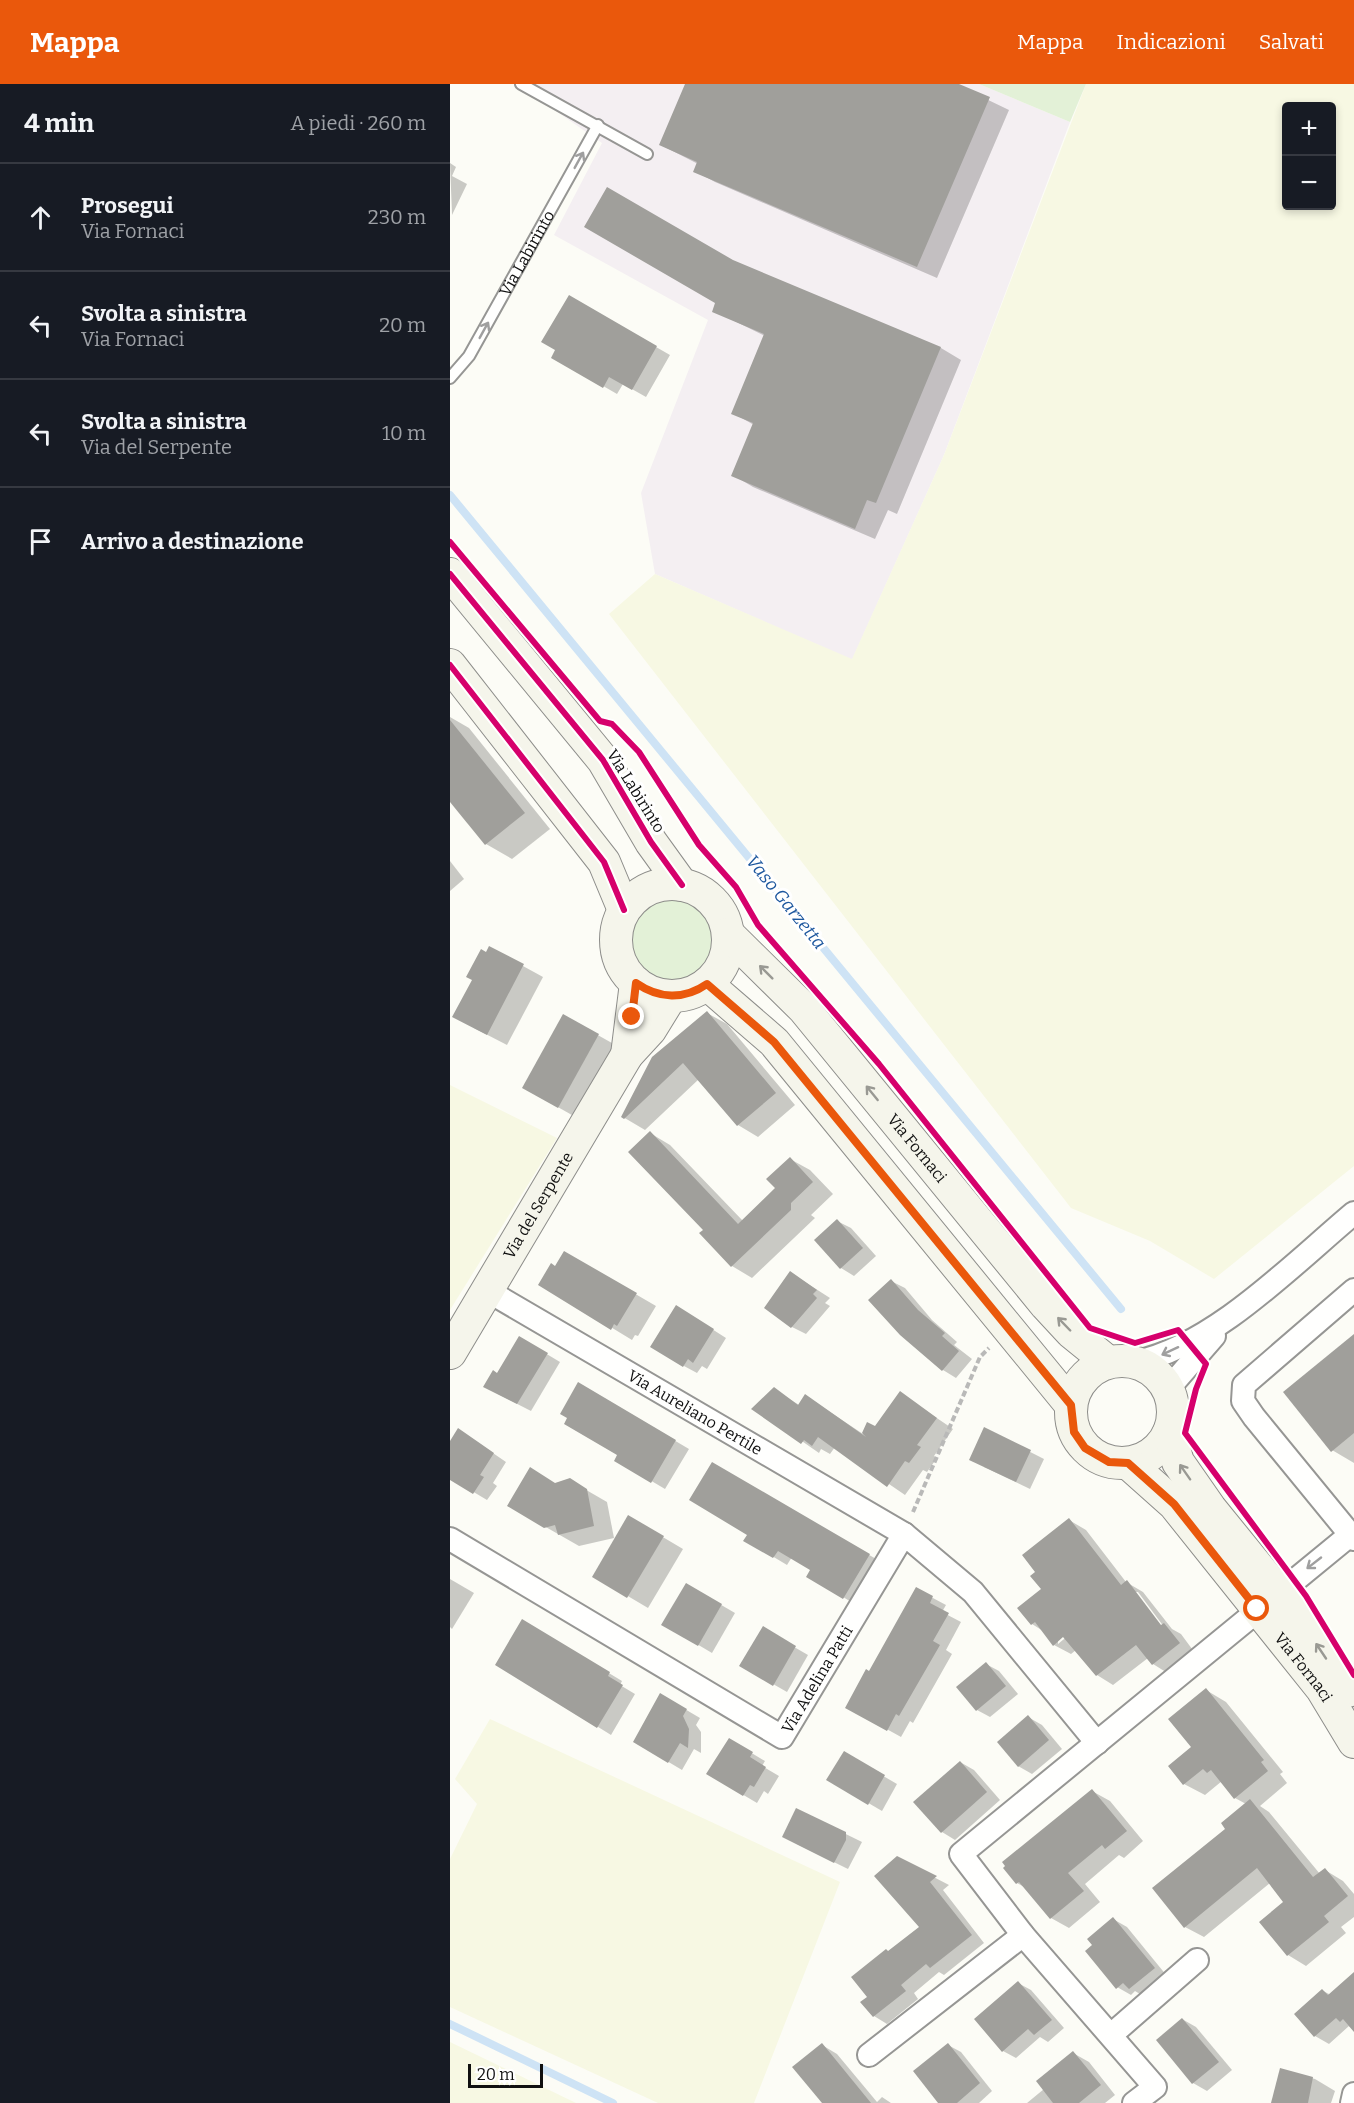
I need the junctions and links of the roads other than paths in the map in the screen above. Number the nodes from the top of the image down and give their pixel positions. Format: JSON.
{"nodes":[{"id":1,"x":521,"y":84,"type":"edge"},
{"id":2,"x":598,"y":125,"type":"junction"},
{"id":3,"x":647,"y":154,"type":"dead end"},
{"id":4,"x":450,"y":378,"type":"edge"},
{"id":5,"x":450,"y":574,"type":"edge"},
{"id":6,"x":450,"y":664,"type":"edge"},
{"id":7,"x":682,"y":885,"type":"junction"},
{"id":8,"x":624,"y":910,"type":"junction"},
{"id":9,"x":728,"y":934,"type":"junction"},
{"id":10,"x":636,"y":983,"type":"junction"},
{"id":11,"x":707,"y":984,"type":"junction"},
{"id":12,"x":671,"y":996,"type":"junction"},
{"id":13,"x":627,"y":1055,"type":"junction"},
{"id":14,"x":1354,"y":1213,"type":"edge"},
{"id":15,"x":1354,"y":1290,"type":"edge"},
{"id":16,"x":488,"y":1291,"type":"junction"},
{"id":17,"x":1237,"y":1311,"type":"junction"},
{"id":18,"x":450,"y":1353,"type":"edge"},
{"id":19,"x":1122,"y":1362,"type":"junction"},
{"id":20,"x":1168,"y":1389,"type":"junction"},
{"id":21,"x":1071,"y":1405,"type":"junction"},
{"id":22,"x":1169,"y":1432,"type":"junction"},
{"id":23,"x":1128,"y":1463,"type":"junction"},
{"id":24,"x":904,"y":1534,"type":"junction"},
{"id":25,"x":1352,"y":1537,"type":"edge"},
{"id":26,"x":450,"y":1539,"type":"edge"},
{"id":27,"x":1268,"y":1600,"type":"junction"},
{"id":28,"x":1354,"y":1700,"type":"edge"},
{"id":29,"x":1354,"y":1742,"type":"edge"},
{"id":30,"x":1097,"y":1743,"type":"junction"},
{"id":31,"x":1023,"y":1935,"type":"junction"},
{"id":32,"x":1197,"y":1959,"type":"dead end"},
{"id":33,"x":1111,"y":2035,"type":"junction"},
{"id":34,"x":869,"y":2055,"type":"dead end"},
{"id":35,"x":1354,"y":2094,"type":"edge"},
{"id":36,"x":1134,"y":2103,"type":"edge"},
{"id":37,"x":1352,"y":2103,"type":"edge"}],
"edges":[{"from":1,"to":2,"type":"lane"},
{"from":2,"to":3,"type":"lane"},
{"from":4,"to":2,"type":"lane","name":"Via Labirinto","one_way":true},
{"from":5,"to":7,"type":"street","name":"Via Labirinto"},
{"from":6,"to":8,"type":"street"},
{"from":7,"to":8,"type":"street"},
{"from":7,"to":9,"type":"street","name":"Via Fornaci"},
{"from":8,"to":10,"type":"street"},
{"from":9,"to":11,"type":"street"},
{"from":19,"to":9,"type":"street","name":"Via Fornaci","one_way":true},
{"from":10,"to":12,"type":"street"},
{"from":10,"to":13,"type":"street","name":"Via del Serpente"},
{"from":11,"to":12,"type":"street"},
{"from":11,"to":21,"type":"street","name":"Via Fornaci"},
{"from":12,"to":13,"type":"street","name":"Via del Serpente"},
{"from":13,"to":16,"type":"street","name":"Via del Serpente"},
{"from":14,"to":17,"type":"street"},
{"from":15,"to":25,"type":"street"},
{"from":16,"to":18,"type":"street","name":"Via del Serpente"},
{"from":16,"to":24,"type":"street","name":"Via Aureliano Pertile"},
{"from":17,"to":19,"type":"street","one_way":true},
{"from":17,"to":20,"type":"street"},
{"from":19,"to":20,"type":"street","name":"Via Fornaci"},
{"from":19,"to":21,"type":"street"},
{"from":20,"to":22,"type":"street","name":"Via Fornaci"},
{"from":21,"to":23,"type":"street","name":"Via Fornaci"},
{"from":22,"to":23,"type":"street"},
{"from":27,"to":22,"type":"street","name":"Via Fornaci","one_way":true},
{"from":23,"to":27,"type":"street","name":"Via Fornaci"},
{"from":24,"to":26,"type":"street","name":"Via Adelina Patti"},
{"from":24,"to":30,"type":"street"},
{"from":25,"to":27,"type":"street","one_way":true},
{"from":28,"to":27,"type":"street","name":"Via Fornaci","one_way":true},
{"from":27,"to":29,"type":"street","name":"Via Fornaci"},
{"from":27,"to":30,"type":"street"},
{"from":30,"to":31,"type":"street"},
{"from":31,"to":33,"type":"street"},
{"from":31,"to":34,"type":"street"},
{"from":32,"to":33,"type":"street"},
{"from":33,"to":36,"type":"street"},
{"from":35,"to":37,"type":"street"}]}
